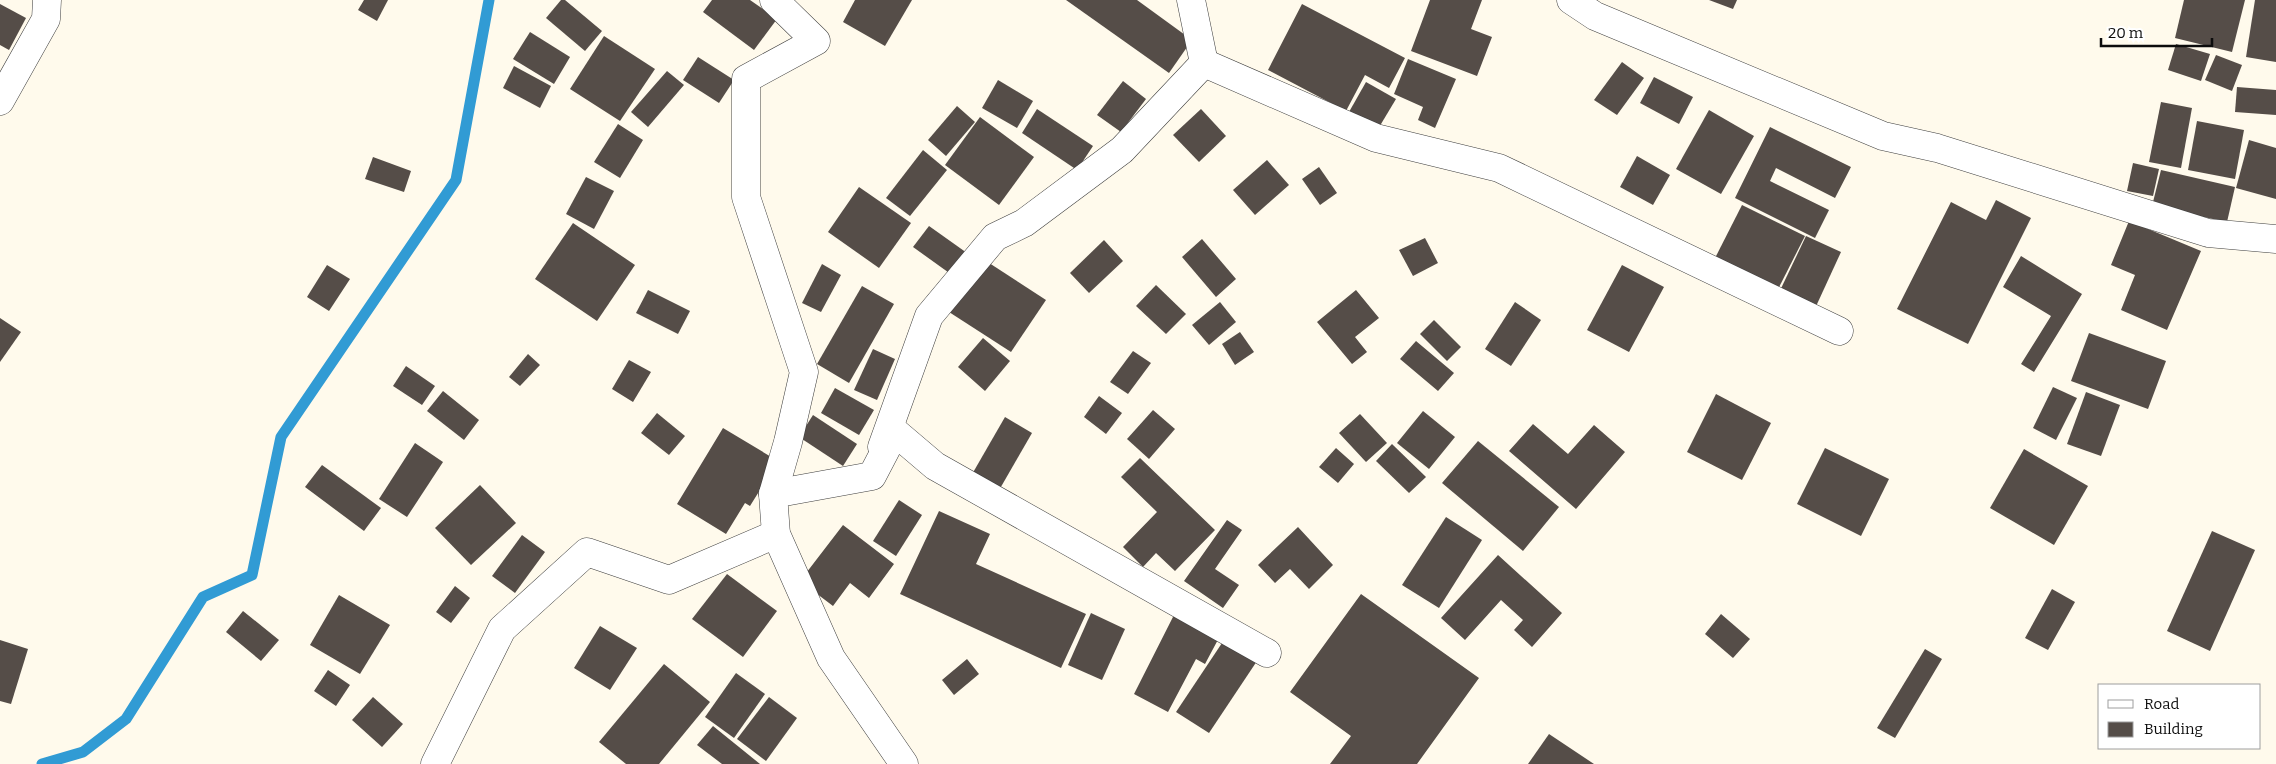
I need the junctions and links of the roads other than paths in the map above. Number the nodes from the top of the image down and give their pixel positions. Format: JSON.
{"nodes":[{"id":1,"x":47,"y":0,"type":"edge"},
{"id":2,"x":774,"y":0,"type":"edge"},
{"id":3,"x":1191,"y":0,"type":"edge"},
{"id":4,"x":1571,"y":0,"type":"edge"},
{"id":5,"x":1204,"y":63,"type":"junction"},
{"id":6,"x":0,"y":101,"type":"edge"},
{"id":7,"x":2276,"y":239,"type":"edge"},
{"id":8,"x":1839,"y":332,"type":"dead end"},
{"id":9,"x":872,"y":476,"type":"junction"},
{"id":10,"x":773,"y":494,"type":"junction"},
{"id":11,"x":776,"y":534,"type":"junction"},
{"id":12,"x":1267,"y":653,"type":"dead end"},
{"id":13,"x":435,"y":764,"type":"edge"},
{"id":14,"x":904,"y":764,"type":"edge"}],
"edges":[{"from":1,"to":6,"type":"street"},
{"from":2,"to":10,"type":"street"},
{"from":3,"to":5,"type":"street"},
{"from":4,"to":7,"type":"street"},
{"from":5,"to":8,"type":"street"},
{"from":5,"to":9,"type":"street"},
{"from":9,"to":10,"type":"street"},
{"from":9,"to":12,"type":"street"},
{"from":10,"to":11,"type":"street"},
{"from":11,"to":13,"type":"street"},
{"from":11,"to":14,"type":"street"}]}
